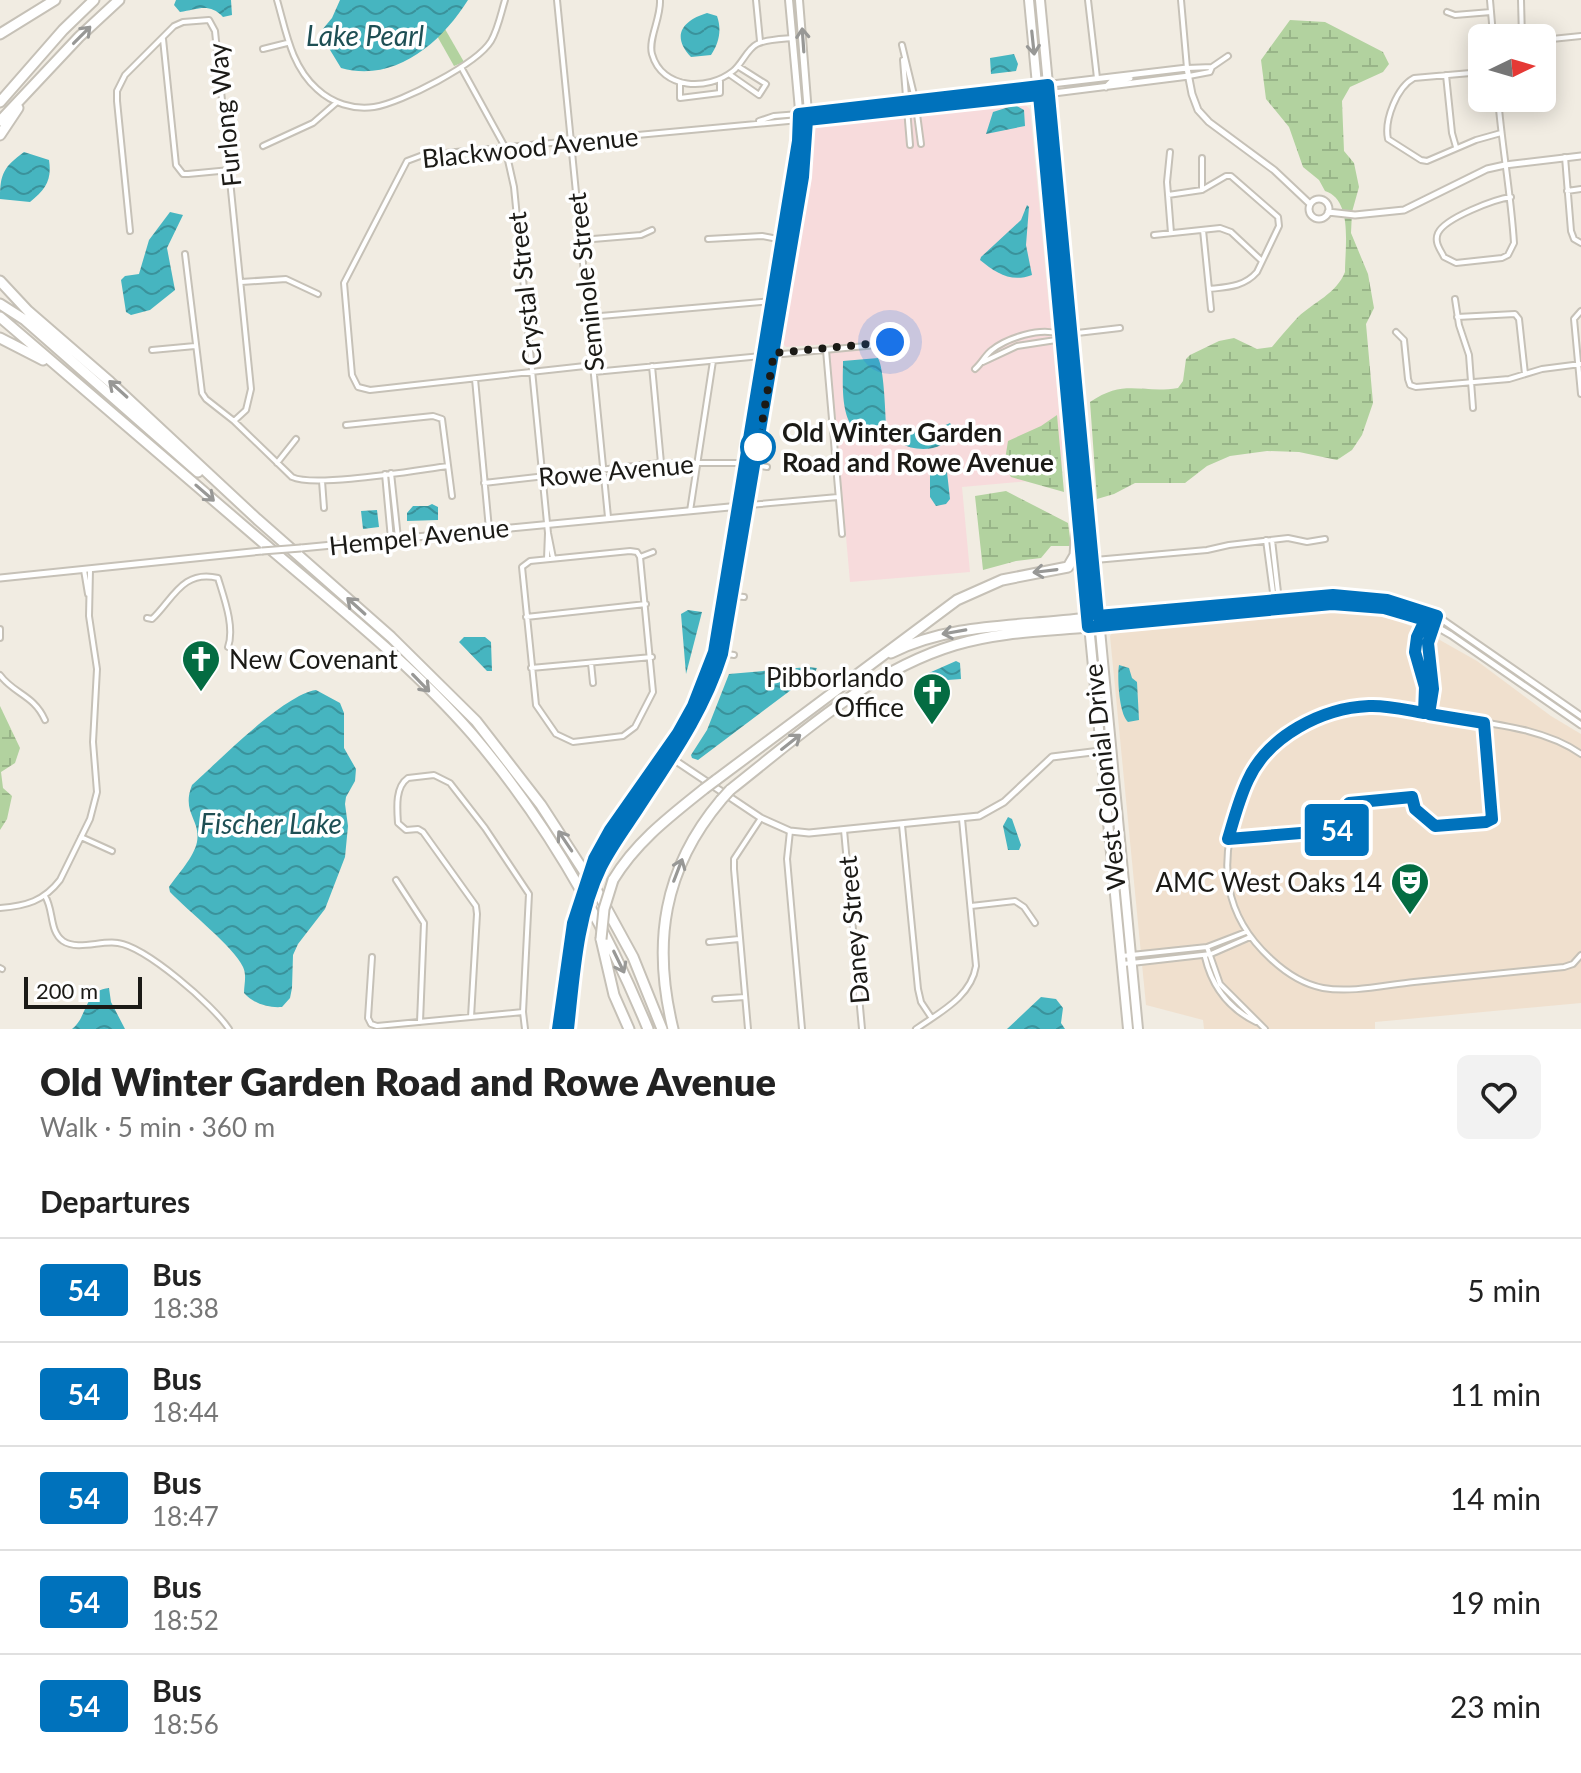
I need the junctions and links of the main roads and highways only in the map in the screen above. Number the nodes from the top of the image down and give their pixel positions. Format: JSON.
{"nodes":[{"id":1,"x":55,"y":0,"type":"edge"},
{"id":2,"x":94,"y":0,"type":"edge"},
{"id":3,"x":119,"y":0,"type":"edge"},
{"id":4,"x":789,"y":0,"type":"edge"},
{"id":5,"x":799,"y":0,"type":"edge"},
{"id":6,"x":1029,"y":0,"type":"edge"},
{"id":7,"x":1040,"y":0,"type":"edge"},
{"id":8,"x":0,"y":34,"type":"edge"},
{"id":9,"x":47,"y":71,"type":"junction"},
{"id":10,"x":1043,"y":90,"type":"junction"},
{"id":11,"x":0,"y":102,"type":"edge"},
{"id":12,"x":803,"y":117,"type":"junction"},
{"id":13,"x":0,"y":121,"type":"edge"},
{"id":14,"x":0,"y":135,"type":"edge"},
{"id":15,"x":0,"y":281,"type":"edge"},
{"id":16,"x":0,"y":304,"type":"edge"},
{"id":17,"x":0,"y":317,"type":"edge"},
{"id":18,"x":0,"y":338,"type":"edge"},
{"id":19,"x":100,"y":403,"type":"junction"},
{"id":20,"x":751,"y":464,"type":"junction"},
{"id":21,"x":1078,"y":514,"type":"junction"},
{"id":22,"x":257,"y":519,"type":"junction"},
{"id":23,"x":1093,"y":622,"type":"junction"},
{"id":24,"x":870,"y":664,"type":"junction"},
{"id":25,"x":1105,"y":750,"type":"junction"},
{"id":26,"x":667,"y":756,"type":"junction"},
{"id":27,"x":1127,"y":959,"type":"junction"},
{"id":28,"x":558,"y":1029,"type":"edge"},
{"id":29,"x":568,"y":1029,"type":"edge"},
{"id":30,"x":629,"y":1029,"type":"edge"},
{"id":31,"x":648,"y":1029,"type":"edge"},
{"id":32,"x":662,"y":1029,"type":"edge"},
{"id":33,"x":673,"y":1029,"type":"edge"},
{"id":34,"x":1128,"y":1029,"type":"edge"},
{"id":35,"x":1138,"y":1029,"type":"edge"}],
"edges":[{"from":1,"to":8,"type":"highway"},
{"from":2,"to":11,"type":"highway"},
{"from":9,"to":3,"type":"highway","one_way":true},
{"from":4,"to":12,"type":"main road"},
{"from":12,"to":5,"type":"main road","one_way":true},
{"from":6,"to":10,"type":"highway","name":"West Colonial Drive","one_way":true},
{"from":7,"to":10,"type":"highway","name":"West Colonial Drive"},
{"from":9,"to":13,"type":"highway"},
{"from":9,"to":14,"type":"highway"},
{"from":10,"to":21,"type":"highway","name":"West Colonial Drive"},
{"from":10,"to":23,"type":"highway","name":"West Colonial Drive"},
{"from":12,"to":20,"type":"main road"},
{"from":12,"to":20,"type":"main road"},
{"from":22,"to":15,"type":"highway","one_way":true},
{"from":16,"to":22,"type":"highway"},
{"from":17,"to":19,"type":"highway"},
{"from":18,"to":19,"type":"highway"},
{"from":19,"to":31,"type":"highway","one_way":true},
{"from":20,"to":26,"type":"main road"},
{"from":20,"to":26,"type":"main road"},
{"from":21,"to":23,"type":"highway","name":"West Colonial Drive"},
{"from":21,"to":24,"type":"highway","one_way":true},
{"from":32,"to":22,"type":"highway","one_way":true},
{"from":23,"to":24,"type":"highway","one_way":true},
{"from":23,"to":25,"type":"highway","name":"West Colonial Drive"},
{"from":23,"to":25,"type":"highway","name":"West Colonial Drive"},
{"from":33,"to":23,"type":"highway","one_way":true,"bridge":true},
{"from":24,"to":30,"type":"highway","bridge":true},
{"from":25,"to":27,"type":"highway","name":"West Colonial Drive"},
{"from":25,"to":27,"type":"highway","name":"West Colonial Drive"},
{"from":26,"to":28,"type":"main road","bridge":true},
{"from":26,"to":29,"type":"main road","bridge":true},
{"from":27,"to":34,"type":"highway","name":"West Colonial Drive"},
{"from":27,"to":35,"type":"highway","name":"West Colonial Drive"}]}
